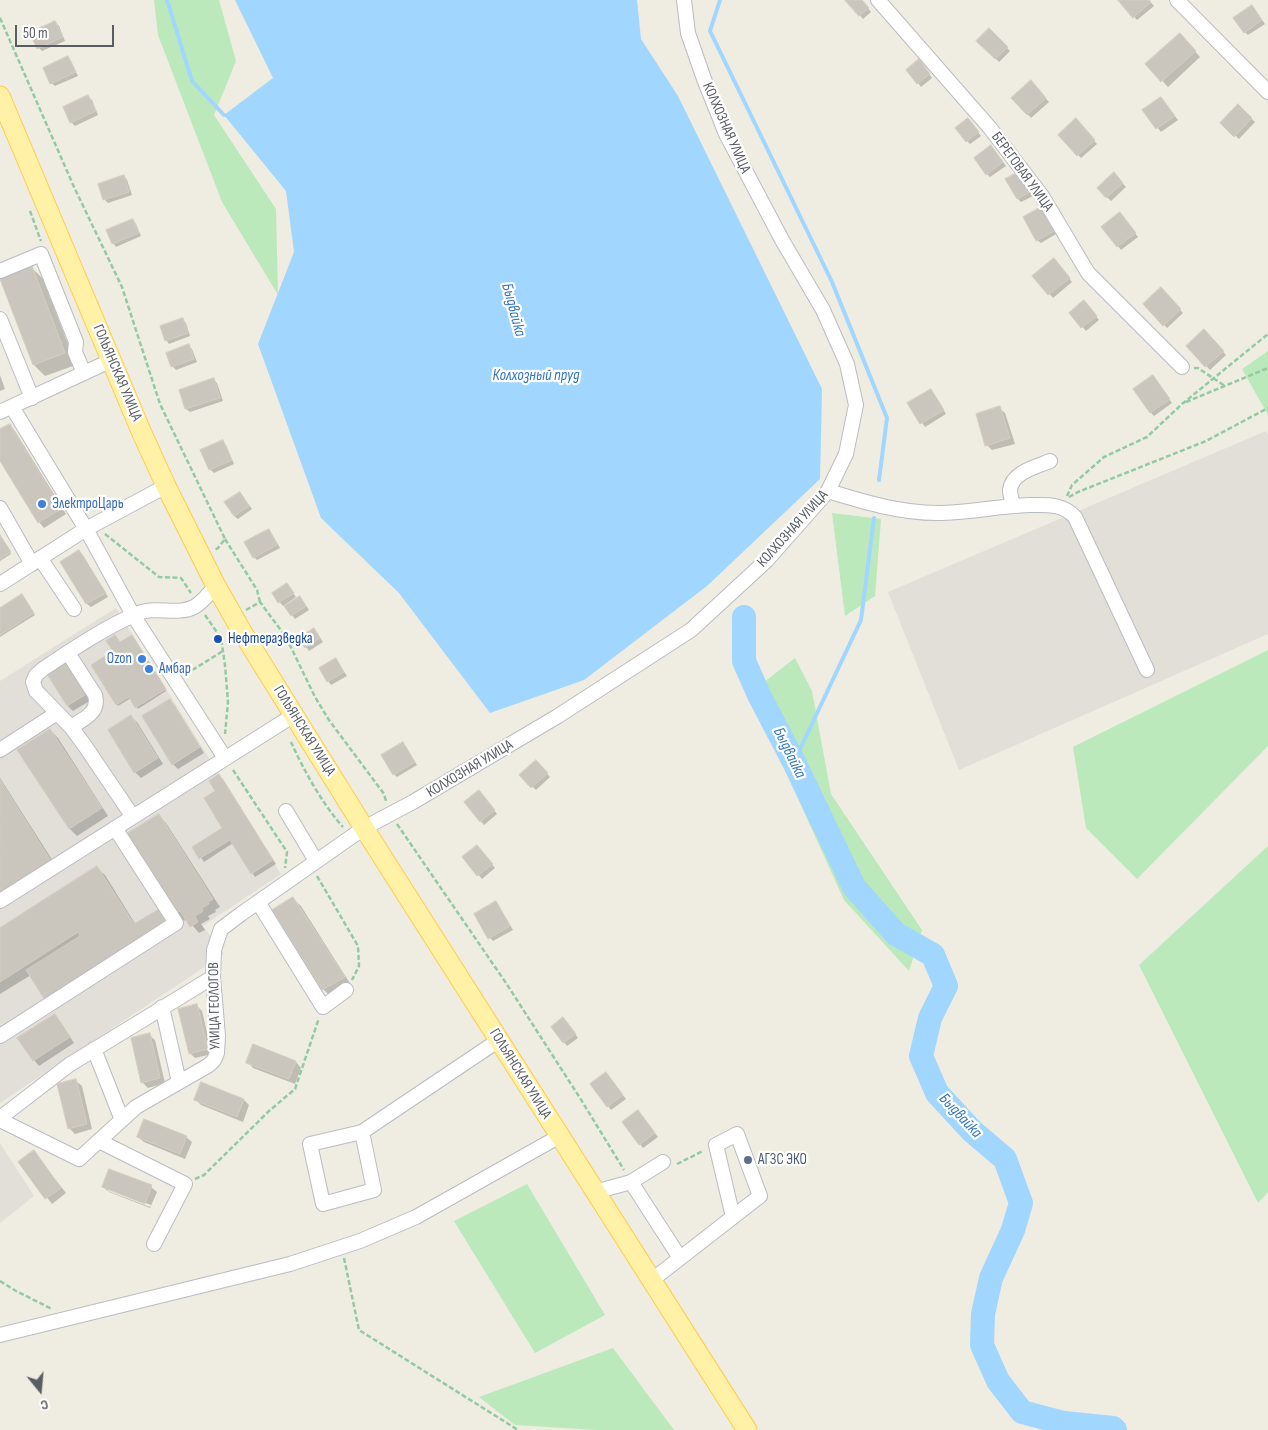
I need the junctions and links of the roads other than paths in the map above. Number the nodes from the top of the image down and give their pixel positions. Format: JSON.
{"nodes":[{"id":1,"x":684,"y":0,"type":"edge"},
{"id":2,"x":878,"y":0,"type":"edge"},
{"id":3,"x":1177,"y":0,"type":"edge"},
{"id":4,"x":1268,"y":92,"type":"edge"},
{"id":5,"x":0,"y":96,"type":"edge"},
{"id":6,"x":5,"y":120,"type":"edge"},
{"id":7,"x":0,"y":271,"type":"edge"},
{"id":8,"x":0,"y":320,"type":"edge"},
{"id":9,"x":112,"y":360,"type":"junction"},
{"id":10,"x":1182,"y":367,"type":"road end"},
{"id":11,"x":84,"y":373,"type":"junction"},
{"id":12,"x":32,"y":398,"type":"junction"},
{"id":13,"x":6,"y":409,"type":"edge"},
{"id":14,"x":1050,"y":461,"type":"dead end"},
{"id":15,"x":166,"y":486,"type":"junction"},
{"id":16,"x":828,"y":491,"type":"junction"},
{"id":17,"x":1013,"y":505,"type":"junction"},
{"id":18,"x":0,"y":508,"type":"edge"},
{"id":19,"x":90,"y":527,"type":"junction"},
{"id":20,"x":36,"y":561,"type":"junction"},
{"id":21,"x":0,"y":584,"type":"edge"},
{"id":22,"x":216,"y":586,"type":"junction"},
{"id":23,"x":74,"y":609,"type":"dead end"},
{"id":24,"x":133,"y":615,"type":"junction"},
{"id":25,"x":68,"y":653,"type":"junction"},
{"id":26,"x":1147,"y":670,"type":"dead end"},
{"id":27,"x":57,"y":712,"type":"junction"},
{"id":28,"x":288,"y":719,"type":"junction"},
{"id":29,"x":71,"y":727,"type":"junction"},
{"id":30,"x":0,"y":750,"type":"edge"},
{"id":31,"x":225,"y":758,"type":"junction"},
{"id":32,"x":286,"y":811,"type":"dead end"},
{"id":33,"x":133,"y":817,"type":"junction"},
{"id":34,"x":115,"y":828,"type":"junction"},
{"id":35,"x":358,"y":832,"type":"junction"},
{"id":36,"x":313,"y":863,"type":"junction"},
{"id":37,"x":0,"y":902,"type":"edge"},
{"id":38,"x":258,"y":902,"type":"junction"},
{"id":39,"x":213,"y":977,"type":"junction"},
{"id":40,"x":346,"y":990,"type":"road end"},
{"id":41,"x":162,"y":1007,"type":"junction"},
{"id":42,"x":0,"y":1036,"type":"edge"},
{"id":43,"x":499,"y":1040,"type":"junction"},
{"id":44,"x":94,"y":1049,"type":"junction"},
{"id":45,"x":178,"y":1082,"type":"junction"},
{"id":46,"x":0,"y":1119,"type":"edge"},
{"id":47,"x":122,"y":1120,"type":"junction"},
{"id":48,"x":362,"y":1132,"type":"junction"},
{"id":49,"x":560,"y":1136,"type":"junction"},
{"id":50,"x":99,"y":1141,"type":"junction"},
{"id":51,"x":663,"y":1162,"type":"road end"},
{"id":52,"x":631,"y":1182,"type":"junction"},
{"id":53,"x":595,"y":1192,"type":"junction"},
{"id":54,"x":733,"y":1217,"type":"junction"},
{"id":55,"x":154,"y":1244,"type":"dead end"},
{"id":56,"x":680,"y":1258,"type":"junction"},
{"id":57,"x":652,"y":1280,"type":"junction"},
{"id":58,"x":0,"y":1334,"type":"edge"},
{"id":59,"x":747,"y":1430,"type":"edge"}],
"edges":[{"from":1,"to":16,"type":"street","name":"КОЛХОЗНАЯ УЛИЦА"},
{"from":2,"to":10,"type":"street","name":"БЕРЕГОВАЯ УЛИЦА"},
{"from":3,"to":4,"type":"street"},
{"from":5,"to":6,"type":"main road","name":"ГОЛЬЯНСКАЯ УЛИЦА"},
{"from":6,"to":9,"type":"main road","name":"ГОЛЬЯНСКАЯ УЛИЦА"},
{"from":7,"to":11,"type":"street"},
{"from":8,"to":12,"type":"street"},
{"from":9,"to":11,"type":"street"},
{"from":9,"to":15,"type":"main road","name":"ГОЛЬЯНСКАЯ УЛИЦА"},
{"from":11,"to":12,"type":"street"},
{"from":12,"to":13,"type":"street"},
{"from":13,"to":19,"type":"street"},
{"from":14,"to":17,"type":"street"},
{"from":15,"to":19,"type":"street"},
{"from":15,"to":22,"type":"main road","name":"ГОЛЬЯНСКАЯ УЛИЦА"},
{"from":16,"to":17,"type":"street"},
{"from":16,"to":35,"type":"street","name":"КОЛХОЗНАЯ УЛИЦА"},
{"from":17,"to":26,"type":"street"},
{"from":18,"to":20,"type":"street"},
{"from":19,"to":20,"type":"street"},
{"from":19,"to":24,"type":"street"},
{"from":20,"to":21,"type":"street"},
{"from":20,"to":23,"type":"street"},
{"from":22,"to":24,"type":"street"},
{"from":22,"to":28,"type":"main road","name":"ГОЛЬЯНСКАЯ УЛИЦА"},
{"from":24,"to":25,"type":"street"},
{"from":24,"to":31,"type":"street"},
{"from":25,"to":27,"type":"street"},
{"from":25,"to":29,"type":"street"},
{"from":27,"to":29,"type":"street"},
{"from":27,"to":30,"type":"street"},
{"from":28,"to":31,"type":"street"},
{"from":28,"to":35,"type":"main road","name":"ГОЛЬЯНСКАЯ УЛИЦА"},
{"from":29,"to":33,"type":"street"},
{"from":31,"to":33,"type":"street"},
{"from":32,"to":36,"type":"street"},
{"from":33,"to":34,"type":"street"},
{"from":34,"to":37,"type":"street"},
{"from":34,"to":42,"type":"street"},
{"from":35,"to":36,"type":"street","name":"УЛИЦА ГЕОЛОГОВ"},
{"from":35,"to":43,"type":"main road","name":"ГОЛЬЯНСКАЯ УЛИЦА"},
{"from":36,"to":38,"type":"street","name":"УЛИЦА ГЕОЛОГОВ"},
{"from":38,"to":39,"type":"street","name":"УЛИЦА ГЕОЛОГОВ"},
{"from":38,"to":40,"type":"street"},
{"from":39,"to":41,"type":"street"},
{"from":39,"to":45,"type":"street","name":"УЛИЦА ГЕОЛОГОВ"},
{"from":41,"to":44,"type":"street"},
{"from":41,"to":45,"type":"street"},
{"from":43,"to":48,"type":"street"},
{"from":43,"to":49,"type":"main road","name":"ГОЛЬЯНСКАЯ УЛИЦА"},
{"from":44,"to":46,"type":"street"},
{"from":44,"to":47,"type":"street"},
{"from":45,"to":47,"type":"street","name":"УЛИЦА ГЕОЛОГОВ"},
{"from":46,"to":50,"type":"street","name":"УЛИЦА ГЕОЛОГОВ"},
{"from":47,"to":50,"type":"street","name":"УЛИЦА ГЕОЛОГОВ"},
{"from":48,"to":48,"type":"street"},
{"from":49,"to":53,"type":"main road","name":"ГОЛЬЯНСКАЯ УЛИЦА"},
{"from":49,"to":58,"type":"street"},
{"from":50,"to":55,"type":"street"},
{"from":51,"to":52,"type":"street"},
{"from":52,"to":53,"type":"street"},
{"from":52,"to":56,"type":"street"},
{"from":53,"to":57,"type":"main road","name":"ГОЛЬЯНСКАЯ УЛИЦА"},
{"from":54,"to":54,"type":"street"},
{"from":54,"to":56,"type":"street"},
{"from":56,"to":57,"type":"street"},
{"from":57,"to":59,"type":"main road","name":"ГОЛЬЯНСКАЯ УЛИЦА"}]}
